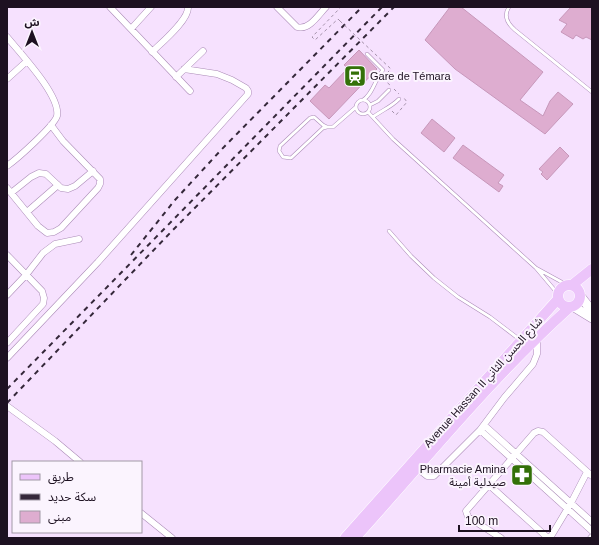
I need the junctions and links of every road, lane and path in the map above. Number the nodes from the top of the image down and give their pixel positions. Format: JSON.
{"nodes":[{"id":1,"x":110,"y":7,"type":"edge"},
{"id":2,"x":151,"y":7,"type":"edge"},
{"id":3,"x":188,"y":7,"type":"edge"},
{"id":4,"x":277,"y":7,"type":"edge"},
{"id":5,"x":326,"y":7,"type":"edge"},
{"id":6,"x":341,"y":7,"type":"edge"},
{"id":7,"x":509,"y":7,"type":"edge"},
{"id":8,"x":131,"y":29,"type":"junction"},
{"id":9,"x":7,"y":37,"type":"edge"},
{"id":10,"x":203,"y":51,"type":"dead end"},
{"id":11,"x":152,"y":52,"type":"junction"},
{"id":12,"x":367,"y":54,"type":"dead end"},
{"id":13,"x":27,"y":61,"type":"junction"},
{"id":14,"x":184,"y":69,"type":"junction"},
{"id":15,"x":386,"y":74,"type":"dead end"},
{"id":16,"x":176,"y":77,"type":"junction"},
{"id":17,"x":382,"y":78,"type":"dead end"},
{"id":18,"x":7,"y":79,"type":"edge"},
{"id":19,"x":389,"y":90,"type":"dead end"},
{"id":20,"x":190,"y":91,"type":"dead end"},
{"id":21,"x":592,"y":92,"type":"edge"},
{"id":22,"x":399,"y":99,"type":"dead end"},
{"id":23,"x":363,"y":100,"type":"junction"},
{"id":24,"x":370,"y":105,"type":"junction"},
{"id":25,"x":356,"y":107,"type":"junction"},
{"id":26,"x":388,"y":108,"type":"junction"},
{"id":27,"x":368,"y":112,"type":"junction"},
{"id":28,"x":373,"y":118,"type":"junction"},
{"id":29,"x":50,"y":125,"type":"junction"},
{"id":30,"x":327,"y":127,"type":"junction"},
{"id":31,"x":7,"y":166,"type":"edge"},
{"id":32,"x":93,"y":170,"type":"junction"},
{"id":33,"x":58,"y":185,"type":"junction"},
{"id":34,"x":7,"y":188,"type":"edge"},
{"id":35,"x":11,"y":193,"type":"junction"},
{"id":36,"x":27,"y":212,"type":"junction"},
{"id":37,"x":389,"y":231,"type":"dead end"},
{"id":38,"x":79,"y":239,"type":"dead end"},
{"id":39,"x":7,"y":255,"type":"edge"},
{"id":40,"x":536,"y":268,"type":"junction"},
{"id":41,"x":592,"y":270,"type":"edge"},
{"id":42,"x":592,"y":274,"type":"edge"},
{"id":43,"x":26,"y":275,"type":"junction"},
{"id":44,"x":575,"y":290,"type":"junction"},
{"id":45,"x":7,"y":295,"type":"edge"},
{"id":46,"x":558,"y":296,"type":"junction"},
{"id":47,"x":571,"y":307,"type":"junction"},
{"id":48,"x":592,"y":311,"type":"edge"},
{"id":49,"x":592,"y":318,"type":"edge"},
{"id":50,"x":537,"y":338,"type":"junction"},
{"id":51,"x":521,"y":341,"type":"junction"},
{"id":52,"x":7,"y":343,"type":"edge"},
{"id":53,"x":7,"y":358,"type":"edge"},
{"id":54,"x":7,"y":406,"type":"edge"},
{"id":55,"x":482,"y":428,"type":"junction"},
{"id":56,"x":516,"y":453,"type":"junction"},
{"id":57,"x":511,"y":458,"type":"junction"},
{"id":58,"x":79,"y":461,"type":"edge"},
{"id":59,"x":417,"y":468,"type":"junction"},
{"id":60,"x":590,"y":474,"type":"edge"},
{"id":61,"x":488,"y":484,"type":"junction"},
{"id":62,"x":571,"y":503,"type":"junction"},
{"id":63,"x":567,"y":510,"type":"junction"},
{"id":64,"x":142,"y":514,"type":"edge"},
{"id":65,"x":592,"y":522,"type":"edge"},
{"id":66,"x":592,"y":531,"type":"edge"},
{"id":67,"x":172,"y":538,"type":"edge"},
{"id":68,"x":345,"y":538,"type":"edge"},
{"id":69,"x":355,"y":538,"type":"edge"},
{"id":70,"x":501,"y":538,"type":"edge"},
{"id":71,"x":549,"y":538,"type":"edge"}],
"edges":[{"from":1,"to":8,"type":"street"},
{"from":2,"to":8,"type":"street"},
{"from":3,"to":11,"type":"street"},
{"from":4,"to":5,"type":"street"},
{"from":6,"to":15,"type":"path","bridge":true},
{"from":7,"to":21,"type":"lane"},
{"from":8,"to":11,"type":"street"},
{"from":9,"to":13,"type":"street"},
{"from":10,"to":14,"type":"street"},
{"from":11,"to":16,"type":"street"},
{"from":12,"to":23,"type":"lane"},
{"from":13,"to":18,"type":"street"},
{"from":13,"to":29,"type":"street"},
{"from":14,"to":16,"type":"street"},
{"from":14,"to":53,"type":"street"},
{"from":16,"to":20,"type":"street"},
{"from":17,"to":26,"type":"path"},
{"from":19,"to":24,"type":"lane"},
{"from":22,"to":26,"type":"lane"},
{"from":23,"to":24,"type":"lane"},
{"from":23,"to":25,"type":"lane"},
{"from":24,"to":27,"type":"lane"},
{"from":25,"to":27,"type":"lane"},
{"from":25,"to":30,"type":"lane"},
{"from":26,"to":28,"type":"lane"},
{"from":27,"to":28,"type":"lane"},
{"from":28,"to":40,"type":"lane"},
{"from":29,"to":31,"type":"street"},
{"from":29,"to":32,"type":"street"},
{"from":30,"to":30,"type":"lane"},
{"from":32,"to":33,"type":"street"},
{"from":32,"to":36,"type":"street"},
{"from":33,"to":35,"type":"street"},
{"from":33,"to":36,"type":"street"},
{"from":34,"to":35,"type":"street"},
{"from":35,"to":36,"type":"street"},
{"from":37,"to":51,"type":"lane"},
{"from":38,"to":43,"type":"street"},
{"from":39,"to":43,"type":"street"},
{"from":40,"to":44,"type":"lane"},
{"from":40,"to":46,"type":"lane"},
{"from":41,"to":44,"type":"main road","name":"Avenue Hassan II شارع الحسن الثاني"},
{"from":42,"to":44,"type":"main road","name":"Avenue Hassan II شارع الحسن الثاني"},
{"from":43,"to":45,"type":"street"},
{"from":43,"to":52,"type":"street"},
{"from":44,"to":46,"type":"main road","name":"Avenue Hassan II شارع الحسن الثاني"},
{"from":44,"to":47,"type":"main road","name":"Avenue Hassan II شارع الحسن الثاني"},
{"from":44,"to":48,"type":"main road"},
{"from":46,"to":47,"type":"main road"},
{"from":46,"to":51,"type":"main road","name":"Avenue Hassan II شارع الحسن الثاني"},
{"from":47,"to":49,"type":"main road"},
{"from":47,"to":50,"type":"main road","name":"Avenue Hassan II شارع الحسن الثاني"},
{"from":50,"to":55,"type":"street"},
{"from":50,"to":59,"type":"main road","name":"Avenue Hassan II شارع الحسن الثاني"},
{"from":51,"to":68,"type":"main road","name":"Avenue Hassan II شارع الحسن الثاني"},
{"from":54,"to":58,"type":"street"},
{"from":55,"to":56,"type":"street"},
{"from":55,"to":57,"type":"street"},
{"from":55,"to":59,"type":"street"},
{"from":56,"to":57,"type":"street"},
{"from":56,"to":60,"type":"street"},
{"from":56,"to":62,"type":"street"},
{"from":57,"to":61,"type":"street"},
{"from":57,"to":63,"type":"street"},
{"from":59,"to":69,"type":"main road","name":"Avenue Hassan II شارع الحسن الثاني"},
{"from":60,"to":62,"type":"street"},
{"from":61,"to":70,"type":"street"},
{"from":61,"to":71,"type":"street"},
{"from":62,"to":63,"type":"street"},
{"from":62,"to":65,"type":"street"},
{"from":63,"to":66,"type":"street"},
{"from":63,"to":71,"type":"street"},
{"from":64,"to":67,"type":"street"}]}
